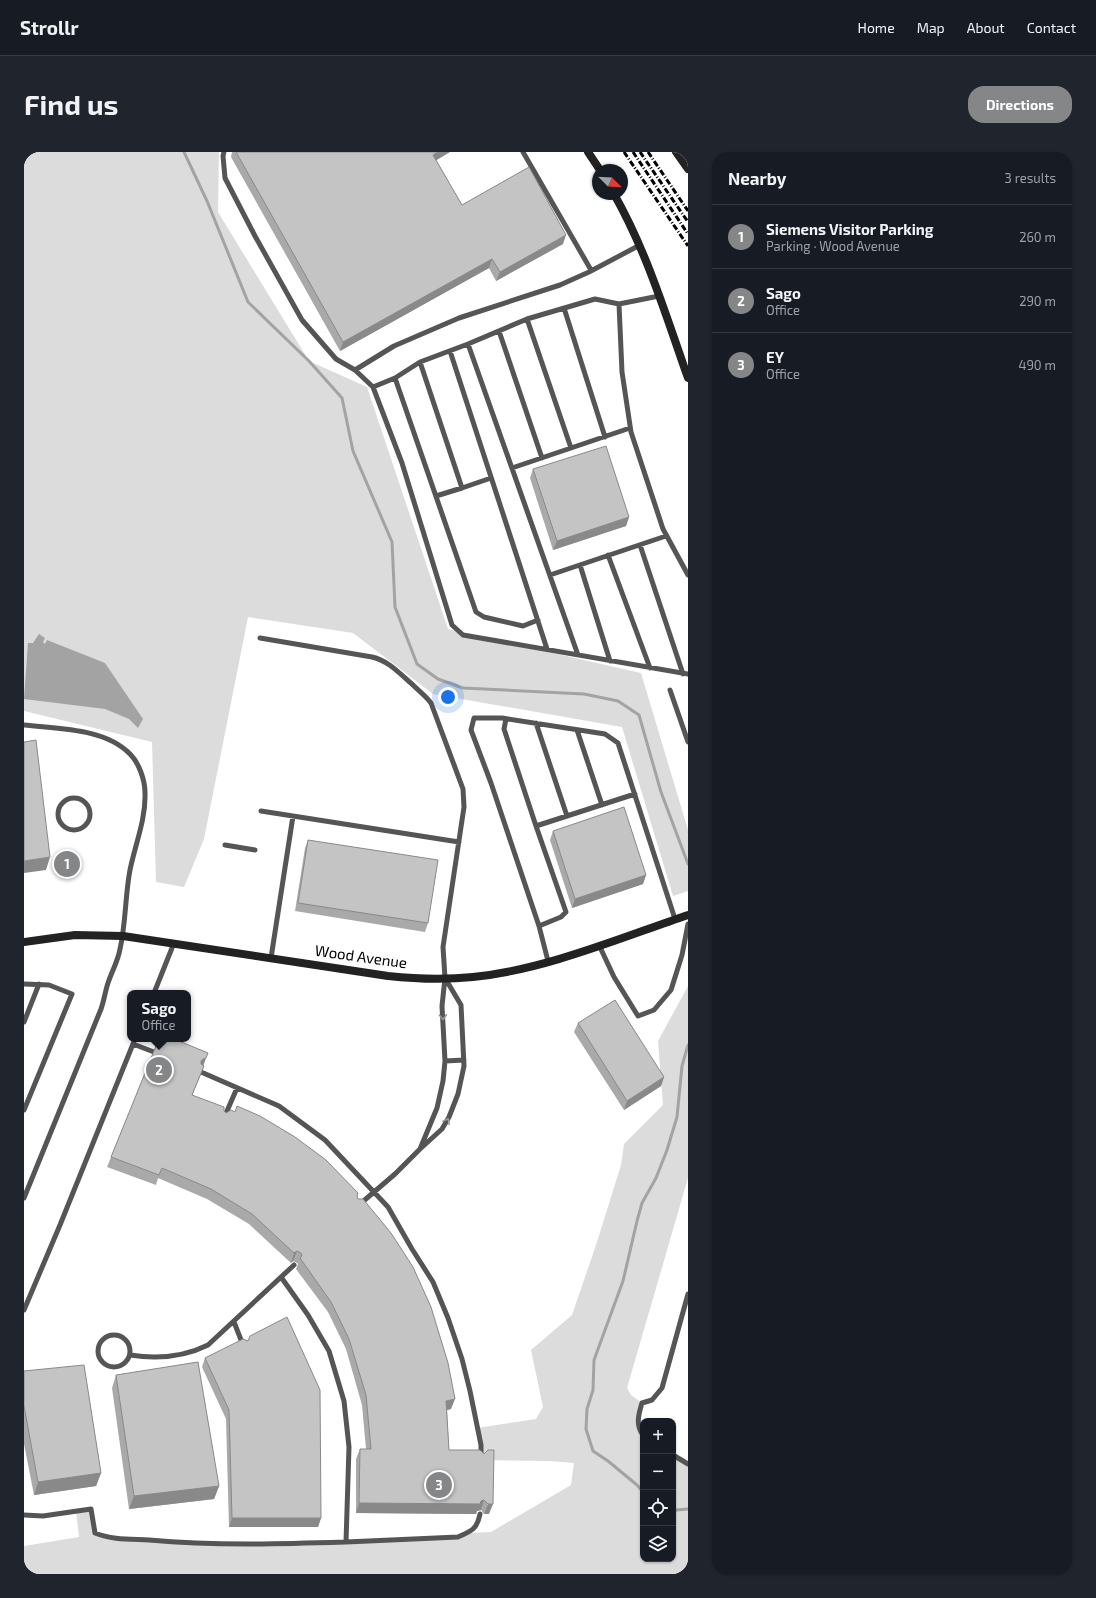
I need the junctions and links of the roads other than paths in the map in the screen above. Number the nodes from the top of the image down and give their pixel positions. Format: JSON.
{"nodes":[{"id":1,"x":224,"y":152,"type":"edge"},
{"id":2,"x":524,"y":152,"type":"edge"},
{"id":3,"x":588,"y":152,"type":"edge"},
{"id":4,"x":676,"y":152,"type":"edge"},
{"id":5,"x":596,"y":164,"type":"edge"},
{"id":6,"x":688,"y":167,"type":"edge"},
{"id":7,"x":617,"y":200,"type":"edge"},
{"id":8,"x":640,"y":245,"type":"junction"},
{"id":9,"x":591,"y":270,"type":"junction"},
{"id":10,"x":659,"y":296,"type":"junction"},
{"id":11,"x":619,"y":304,"type":"junction"},
{"id":12,"x":564,"y":308,"type":"junction"},
{"id":13,"x":527,"y":319,"type":"junction"},
{"id":14,"x":499,"y":331,"type":"junction"},
{"id":15,"x":468,"y":344,"type":"junction"},
{"id":16,"x":450,"y":351,"type":"junction"},
{"id":17,"x":420,"y":362,"type":"junction"},
{"id":18,"x":355,"y":370,"type":"junction"},
{"id":19,"x":395,"y":378,"type":"junction"},
{"id":20,"x":688,"y":378,"type":"edge"},
{"id":21,"x":373,"y":387,"type":"junction"},
{"id":22,"x":630,"y":428,"type":"junction"},
{"id":23,"x":605,"y":437,"type":"junction"},
{"id":24,"x":571,"y":448,"type":"junction"},
{"id":25,"x":542,"y":458,"type":"junction"},
{"id":26,"x":512,"y":468,"type":"junction"},
{"id":27,"x":491,"y":478,"type":"junction"},
{"id":28,"x":462,"y":488,"type":"junction"},
{"id":29,"x":436,"y":496,"type":"junction"},
{"id":30,"x":666,"y":536,"type":"junction"},
{"id":31,"x":640,"y":544,"type":"junction"},
{"id":32,"x":608,"y":555,"type":"junction"},
{"id":33,"x":580,"y":565,"type":"junction"},
{"id":34,"x":688,"y":574,"type":"edge"},
{"id":35,"x":550,"y":575,"type":"junction"},
{"id":36,"x":538,"y":620,"type":"junction"},
{"id":37,"x":260,"y":638,"type":"dead end"},
{"id":38,"x":547,"y":649,"type":"junction"},
{"id":39,"x":578,"y":655,"type":"junction"},
{"id":40,"x":610,"y":661,"type":"junction"},
{"id":41,"x":650,"y":668,"type":"junction"},
{"id":42,"x":686,"y":674,"type":"edge"},
{"id":43,"x":670,"y":690,"type":"dead end"},
{"id":44,"x":506,"y":719,"type":"junction"},
{"id":45,"x":536,"y":723,"type":"junction"},
{"id":46,"x":24,"y":724,"type":"edge"},
{"id":47,"x":577,"y":730,"type":"junction"},
{"id":48,"x":688,"y":742,"type":"edge"},
{"id":49,"x":635,"y":794,"type":"junction"},
{"id":50,"x":602,"y":805,"type":"junction"},
{"id":51,"x":261,"y":811,"type":"dead end"},
{"id":52,"x":59,"y":812,"type":"joint"},
{"id":53,"x":293,"y":816,"type":"junction"},
{"id":54,"x":567,"y":816,"type":"junction"},
{"id":55,"x":536,"y":826,"type":"junction"},
{"id":56,"x":459,"y":842,"type":"junction"},
{"id":57,"x":225,"y":845,"type":"dead end"},
{"id":58,"x":255,"y":850,"type":"dead end"},
{"id":59,"x":688,"y":915,"type":"edge"},
{"id":60,"x":675,"y":919,"type":"junction"},
{"id":61,"x":688,"y":924,"type":"edge"},
{"id":62,"x":539,"y":926,"type":"junction"},
{"id":63,"x":122,"y":936,"type":"junction"},
{"id":64,"x":24,"y":942,"type":"edge"},
{"id":65,"x":174,"y":944,"type":"junction"},
{"id":66,"x":599,"y":945,"type":"junction"},
{"id":67,"x":270,"y":958,"type":"junction"},
{"id":68,"x":548,"y":961,"type":"junction"},
{"id":69,"x":445,"y":978,"type":"junction"},
{"id":70,"x":24,"y":984,"type":"edge"},
{"id":71,"x":39,"y":984,"type":"junction"},
{"id":72,"x":155,"y":990,"type":"edge"},
{"id":73,"x":24,"y":1022,"type":"edge"},
{"id":74,"x":134,"y":1042,"type":"edge"},
{"id":75,"x":136,"y":1042,"type":"edge"},
{"id":76,"x":154,"y":1052,"type":"edge"},
{"id":77,"x":464,"y":1060,"type":"junction"},
{"id":78,"x":445,"y":1062,"type":"junction"},
{"id":79,"x":201,"y":1072,"type":"edge"},
{"id":80,"x":237,"y":1088,"type":"junction"},
{"id":81,"x":24,"y":1110,"type":"edge"},
{"id":82,"x":224,"y":1119,"type":"edge"},
{"id":83,"x":420,"y":1149,"type":"junction"},
{"id":84,"x":374,"y":1191,"type":"junction"},
{"id":85,"x":24,"y":1198,"type":"edge"},
{"id":86,"x":357,"y":1206,"type":"edge"},
{"id":87,"x":294,"y":1265,"type":"edge"},
{"id":88,"x":281,"y":1277,"type":"junction"},
{"id":89,"x":688,"y":1294,"type":"edge"},
{"id":90,"x":24,"y":1310,"type":"edge"},
{"id":91,"x":234,"y":1322,"type":"junction"},
{"id":92,"x":244,"y":1346,"type":"edge"},
{"id":93,"x":130,"y":1355,"type":"junction"},
{"id":94,"x":640,"y":1428,"type":"edge"},
{"id":95,"x":676,"y":1457,"type":"edge"},
{"id":96,"x":480,"y":1460,"type":"edge"},
{"id":97,"x":688,"y":1464,"type":"edge"},
{"id":98,"x":480,"y":1514,"type":"edge"},
{"id":99,"x":24,"y":1515,"type":"edge"},
{"id":100,"x":346,"y":1542,"type":"junction"}],
"edges":[{"from":1,"to":18,"type":"lane"},
{"from":2,"to":9,"type":"lane"},
{"from":3,"to":5,"type":"street"},
{"from":4,"to":6,"type":"street"},
{"from":7,"to":8,"type":"street"},
{"from":8,"to":9,"type":"lane"},
{"from":8,"to":10,"type":"street"},
{"from":9,"to":18,"type":"lane"},
{"from":10,"to":11,"type":"lane"},
{"from":10,"to":20,"type":"street"},
{"from":11,"to":12,"type":"lane"},
{"from":11,"to":22,"type":"lane"},
{"from":12,"to":13,"type":"lane"},
{"from":12,"to":23,"type":"lane"},
{"from":13,"to":14,"type":"lane"},
{"from":13,"to":24,"type":"lane"},
{"from":14,"to":15,"type":"lane"},
{"from":14,"to":25,"type":"lane"},
{"from":15,"to":16,"type":"lane"},
{"from":15,"to":26,"type":"lane"},
{"from":16,"to":17,"type":"lane"},
{"from":16,"to":27,"type":"lane"},
{"from":17,"to":19,"type":"lane"},
{"from":17,"to":28,"type":"lane"},
{"from":18,"to":21,"type":"lane"},
{"from":19,"to":21,"type":"lane"},
{"from":19,"to":29,"type":"lane"},
{"from":21,"to":38,"type":"lane"},
{"from":22,"to":23,"type":"lane"},
{"from":22,"to":30,"type":"lane"},
{"from":23,"to":24,"type":"lane"},
{"from":24,"to":25,"type":"lane"},
{"from":25,"to":26,"type":"lane"},
{"from":26,"to":35,"type":"lane"},
{"from":27,"to":28,"type":"lane"},
{"from":27,"to":36,"type":"lane"},
{"from":28,"to":29,"type":"lane"},
{"from":29,"to":36,"type":"lane"},
{"from":30,"to":31,"type":"lane"},
{"from":30,"to":34,"type":"lane"},
{"from":31,"to":32,"type":"lane"},
{"from":31,"to":42,"type":"lane"},
{"from":32,"to":33,"type":"lane"},
{"from":32,"to":41,"type":"lane"},
{"from":33,"to":35,"type":"lane"},
{"from":33,"to":40,"type":"lane"},
{"from":35,"to":39,"type":"lane"},
{"from":36,"to":38,"type":"lane"},
{"from":37,"to":56,"type":"lane"},
{"from":38,"to":39,"type":"lane"},
{"from":39,"to":40,"type":"lane"},
{"from":40,"to":41,"type":"lane"},
{"from":41,"to":42,"type":"lane"},
{"from":43,"to":48,"type":"lane"},
{"from":44,"to":45,"type":"lane"},
{"from":44,"to":55,"type":"lane"},
{"from":44,"to":62,"type":"lane"},
{"from":45,"to":47,"type":"lane"},
{"from":45,"to":54,"type":"lane"},
{"from":46,"to":63,"type":"lane"},
{"from":47,"to":49,"type":"lane"},
{"from":47,"to":50,"type":"lane"},
{"from":49,"to":50,"type":"lane"},
{"from":49,"to":60,"type":"lane"},
{"from":50,"to":54,"type":"lane"},
{"from":51,"to":53,"type":"lane"},
{"from":52,"to":52,"type":"lane"},
{"from":53,"to":56,"type":"lane"},
{"from":53,"to":67,"type":"lane"},
{"from":54,"to":55,"type":"lane"},
{"from":55,"to":62,"type":"lane"},
{"from":56,"to":69,"type":"lane"},
{"from":57,"to":58,"type":"lane"},
{"from":59,"to":60,"type":"street","name":"Wood Avenue"},
{"from":60,"to":66,"type":"street","name":"Wood Avenue"},
{"from":61,"to":66,"type":"lane"},
{"from":62,"to":68,"type":"lane"},
{"from":63,"to":64,"type":"street","name":"Wood Avenue"},
{"from":63,"to":65,"type":"street","name":"Wood Avenue"},
{"from":63,"to":85,"type":"lane"},
{"from":65,"to":67,"type":"street","name":"Wood Avenue"},
{"from":65,"to":72,"type":"lane"},
{"from":66,"to":68,"type":"street","name":"Wood Avenue"},
{"from":67,"to":69,"type":"street","name":"Wood Avenue"},
{"from":68,"to":69,"type":"street","name":"Wood Avenue"},
{"from":69,"to":77,"type":"lane"},
{"from":69,"to":78,"type":"lane","one_way":true},
{"from":70,"to":71,"type":"lane"},
{"from":71,"to":73,"type":"lane"},
{"from":71,"to":81,"type":"lane"},
{"from":74,"to":90,"type":"lane"},
{"from":75,"to":76,"type":"lane"},
{"from":77,"to":78,"type":"lane"},
{"from":83,"to":77,"type":"lane","one_way":true},
{"from":78,"to":83,"type":"lane"},
{"from":79,"to":80,"type":"lane"},
{"from":80,"to":82,"type":"lane"},
{"from":80,"to":84,"type":"lane"},
{"from":83,"to":84,"type":"lane"},
{"from":84,"to":86,"type":"lane"},
{"from":84,"to":96,"type":"lane"},
{"from":87,"to":88,"type":"lane"},
{"from":88,"to":91,"type":"lane"},
{"from":88,"to":100,"type":"lane"},
{"from":89,"to":94,"type":"lane"},
{"from":91,"to":92,"type":"lane"},
{"from":91,"to":93,"type":"lane"},
{"from":93,"to":93,"type":"lane"},
{"from":95,"to":97,"type":"lane"},
{"from":98,"to":100,"type":"lane"},
{"from":99,"to":100,"type":"lane"}]}
